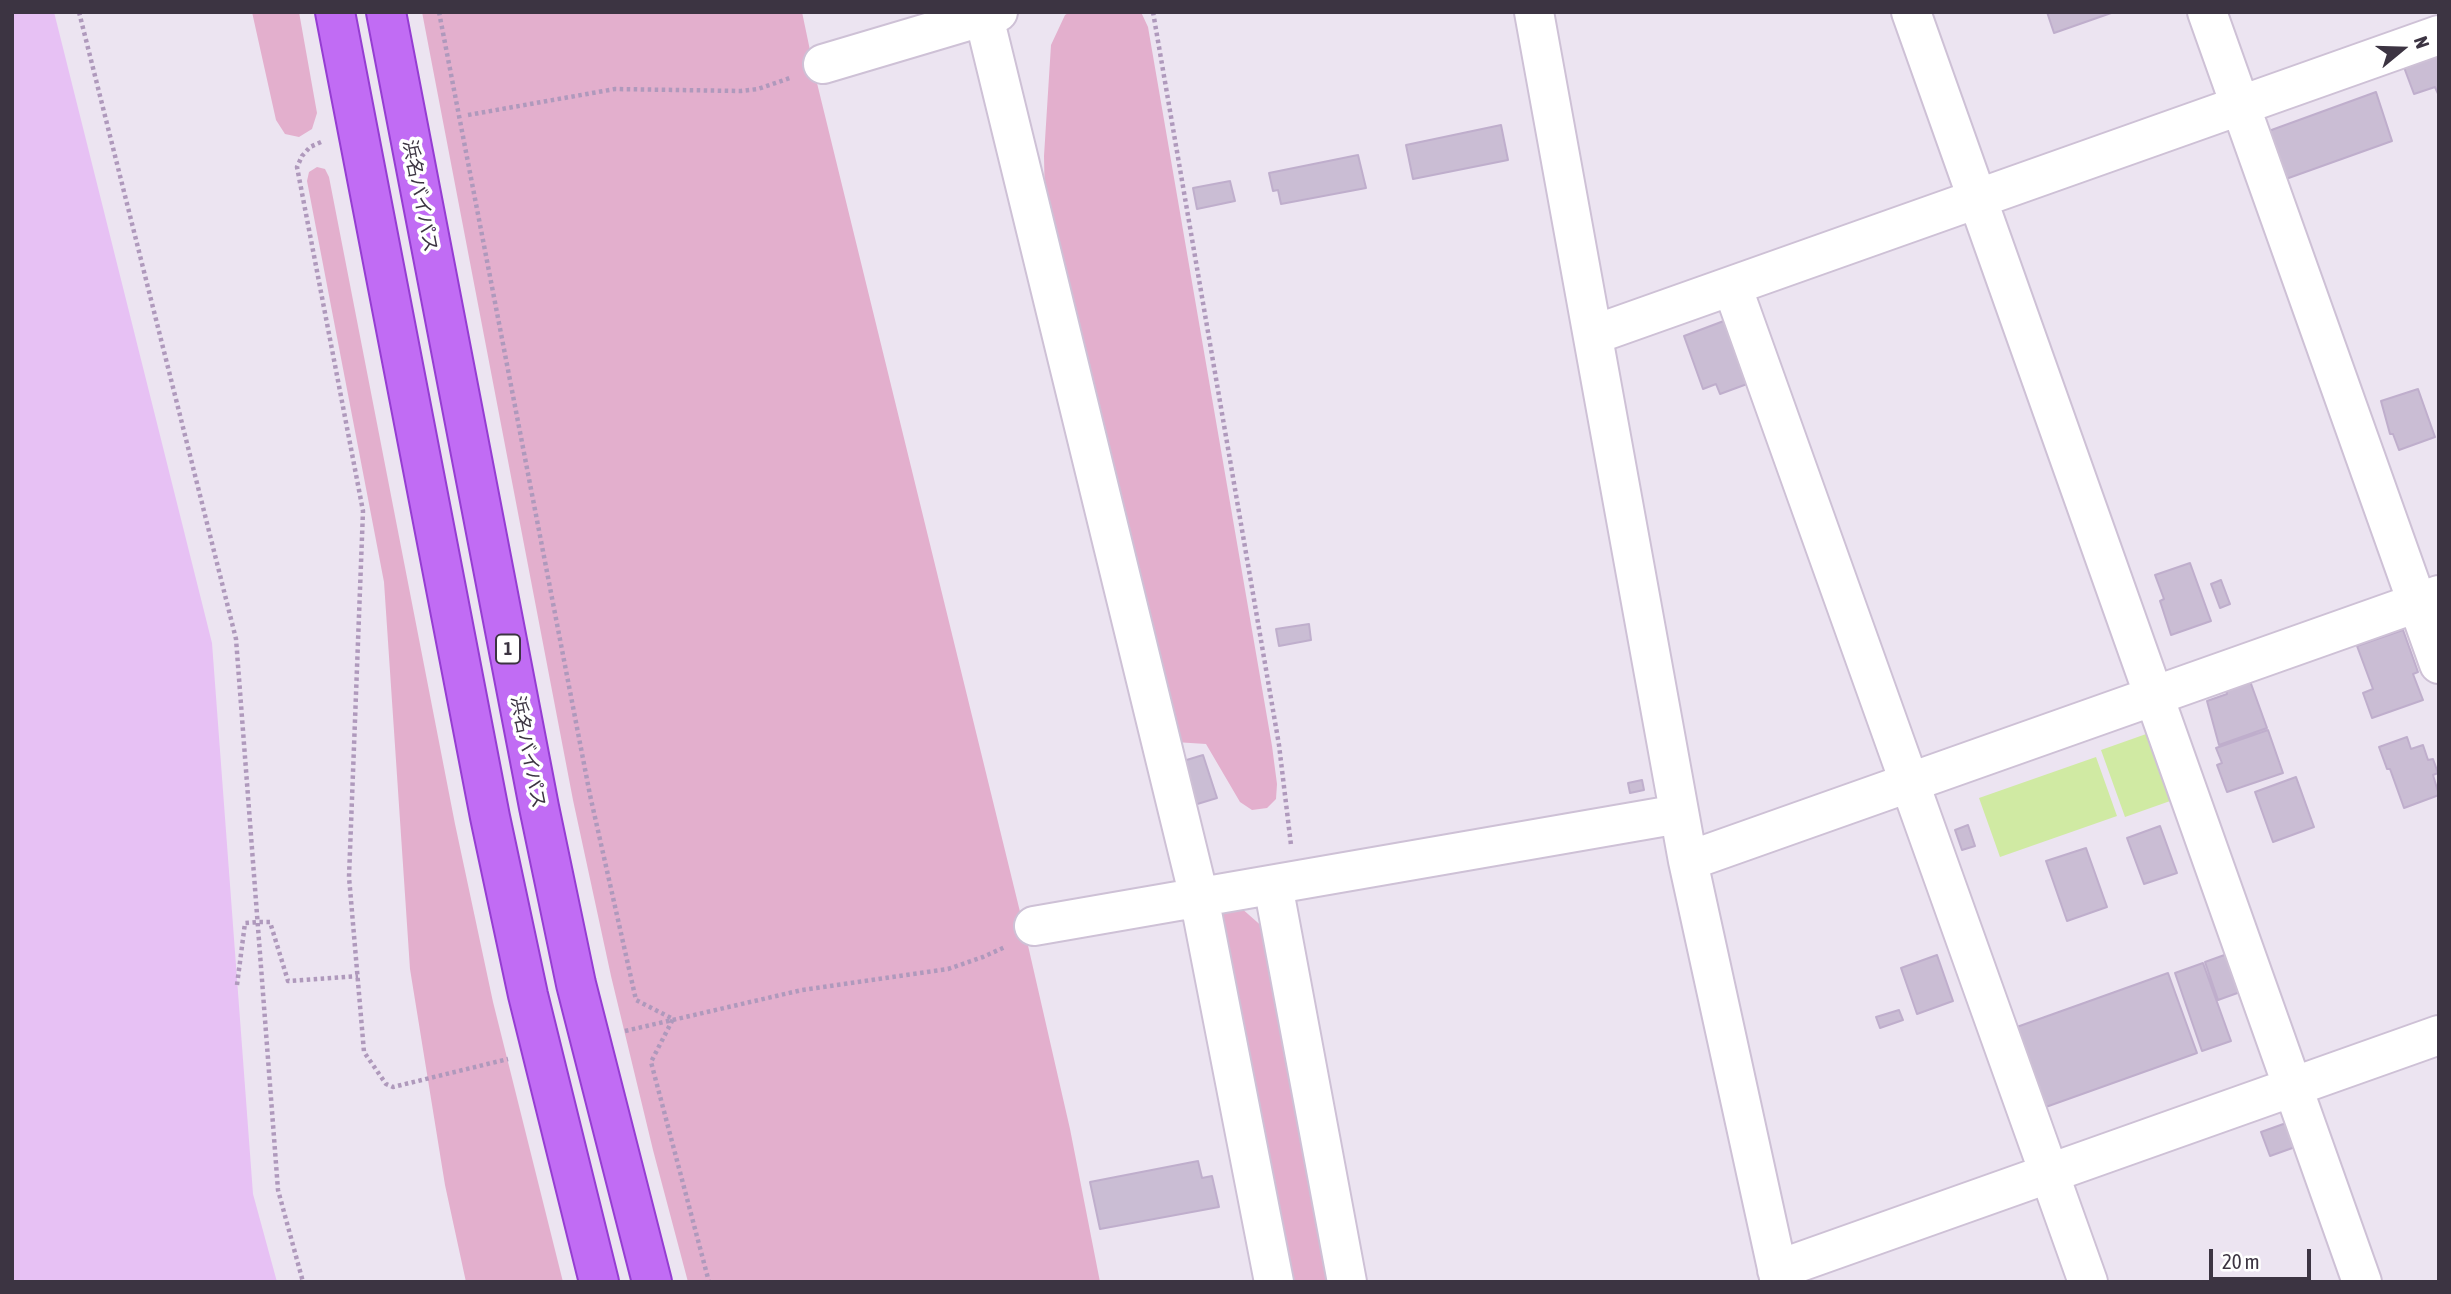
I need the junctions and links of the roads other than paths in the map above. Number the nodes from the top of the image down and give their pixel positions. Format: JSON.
{"nodes":[{"id":1,"x":335,"y":12,"type":"edge"},
{"id":2,"x":386,"y":12,"type":"edge"},
{"id":3,"x":1534,"y":12,"type":"edge"},
{"id":4,"x":1911,"y":12,"type":"edge"},
{"id":5,"x":2207,"y":12,"type":"edge"},
{"id":6,"x":991,"y":14,"type":"edge"},
{"id":7,"x":2439,"y":35,"type":"edge"},
{"id":8,"x":823,"y":64,"type":"road end"},
{"id":9,"x":2240,"y":105,"type":"junction"},
{"id":10,"x":1977,"y":199,"type":"junction"},
{"id":11,"x":1732,"y":286,"type":"junction"},
{"id":12,"x":1593,"y":335,"type":"junction"},
{"id":13,"x":2428,"y":599,"type":"edge"},
{"id":14,"x":2439,"y":664,"type":"edge"},
{"id":15,"x":2154,"y":696,"type":"junction"},
{"id":16,"x":1911,"y":783,"type":"junction"},
{"id":17,"x":1679,"y":814,"type":"junction"},
{"id":18,"x":1688,"y":862,"type":"junction"},
{"id":19,"x":1284,"y":883,"type":"junction"},
{"id":20,"x":1199,"y":897,"type":"junction"},
{"id":21,"x":1034,"y":926,"type":"road end"},
{"id":22,"x":2439,"y":1035,"type":"edge"},
{"id":23,"x":2293,"y":1087,"type":"junction"},
{"id":24,"x":2050,"y":1173,"type":"junction"},
{"id":25,"x":1779,"y":1276,"type":"edge"},
{"id":26,"x":599,"y":1282,"type":"edge"},
{"id":27,"x":652,"y":1282,"type":"edge"},
{"id":28,"x":1274,"y":1282,"type":"edge"},
{"id":29,"x":1347,"y":1282,"type":"edge"},
{"id":30,"x":2088,"y":1282,"type":"edge"},
{"id":31,"x":2362,"y":1282,"type":"edge"}],
"edges":[{"from":1,"to":26,"type":"highway"},
{"from":2,"to":27,"type":"highway","name":"浜名バイパス","number":"1"},
{"from":3,"to":12,"type":"street"},
{"from":4,"to":10,"type":"street"},
{"from":5,"to":9,"type":"street"},
{"from":6,"to":8,"type":"street"},
{"from":6,"to":20,"type":"street"},
{"from":7,"to":9,"type":"street"},
{"from":9,"to":10,"type":"street"},
{"from":9,"to":13,"type":"street"},
{"from":10,"to":11,"type":"street"},
{"from":10,"to":15,"type":"street"},
{"from":11,"to":12,"type":"street"},
{"from":11,"to":16,"type":"street"},
{"from":12,"to":17,"type":"street"},
{"from":13,"to":14,"type":"street"},
{"from":13,"to":15,"type":"street"},
{"from":15,"to":16,"type":"street"},
{"from":15,"to":23,"type":"street"},
{"from":16,"to":18,"type":"street"},
{"from":16,"to":24,"type":"street"},
{"from":17,"to":18,"type":"street"},
{"from":17,"to":19,"type":"street"},
{"from":18,"to":25,"type":"street"},
{"from":19,"to":20,"type":"street"},
{"from":19,"to":29,"type":"street"},
{"from":20,"to":21,"type":"street"},
{"from":20,"to":28,"type":"street"},
{"from":22,"to":23,"type":"street"},
{"from":23,"to":24,"type":"street"},
{"from":23,"to":31,"type":"street"},
{"from":24,"to":25,"type":"street"},
{"from":24,"to":30,"type":"street"}]}
